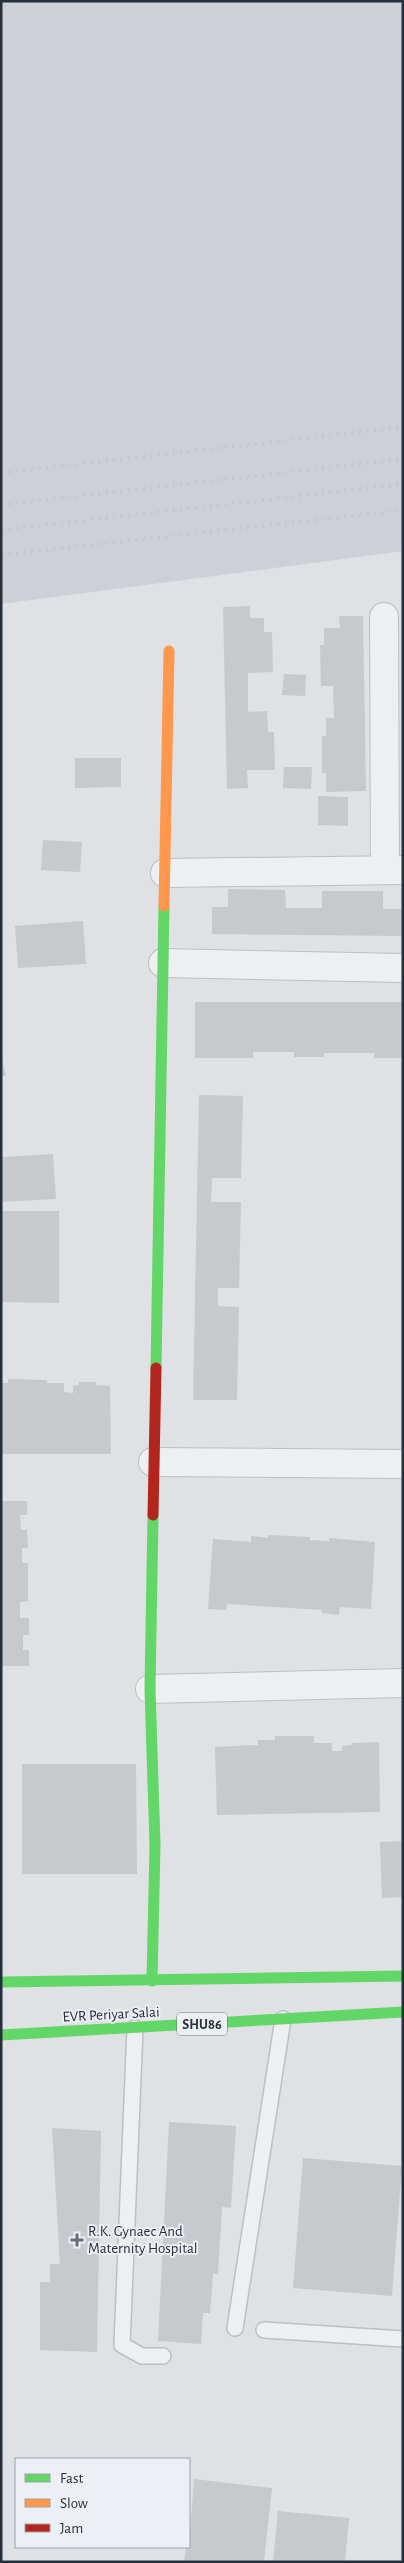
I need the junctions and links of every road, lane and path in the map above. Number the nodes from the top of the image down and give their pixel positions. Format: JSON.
{"nodes":[{"id":1,"x":384,"y":617,"type":"dead end"},
{"id":2,"x":169,"y":651,"type":"dead end"},
{"id":3,"x":394,"y":870,"type":"edge"},
{"id":4,"x":165,"y":873,"type":"junction"},
{"id":5,"x":163,"y":964,"type":"junction"},
{"id":6,"x":403,"y":968,"type":"edge"},
{"id":7,"x":154,"y":1462,"type":"junction"},
{"id":8,"x":403,"y":1464,"type":"edge"},
{"id":9,"x":403,"y":1682,"type":"edge"},
{"id":10,"x":150,"y":1689,"type":"junction"},
{"id":11,"x":403,"y":1976,"type":"edge"},
{"id":12,"x":152,"y":1981,"type":"junction"},
{"id":13,"x":1,"y":1982,"type":"edge"},
{"id":14,"x":403,"y":2012,"type":"edge"},
{"id":15,"x":283,"y":2019,"type":"junction"},
{"id":16,"x":135,"y":2028,"type":"junction"},
{"id":17,"x":1,"y":2035,"type":"edge"},
{"id":18,"x":235,"y":2328,"type":"dead end"},
{"id":19,"x":264,"y":2330,"type":"dead end"},
{"id":20,"x":403,"y":2339,"type":"edge"},
{"id":21,"x":163,"y":2356,"type":"dead end"}],
"edges":[{"from":1,"to":3,"type":"street"},
{"from":2,"to":4,"type":"street"},
{"from":3,"to":4,"type":"street"},
{"from":4,"to":5,"type":"street"},
{"from":5,"to":6,"type":"street"},
{"from":5,"to":7,"type":"street"},
{"from":7,"to":8,"type":"street"},
{"from":7,"to":10,"type":"street"},
{"from":9,"to":10,"type":"street"},
{"from":10,"to":12,"type":"street"},
{"from":11,"to":12,"type":"street","name":"EVR Periyar Salai"},
{"from":12,"to":13,"type":"street","name":"EVR Periyar Salai"},
{"from":14,"to":15,"type":"street","name":"EVR Periyar Salai","number":"SHU86"},
{"from":15,"to":16,"type":"street","name":"EVR Periyar Salai","number":"SHU86"},
{"from":15,"to":18,"type":"lane"},
{"from":16,"to":17,"type":"street","name":"EVR Periyar Salai","number":"SHU86"},
{"from":16,"to":21,"type":"lane"},
{"from":19,"to":20,"type":"lane"}]}
